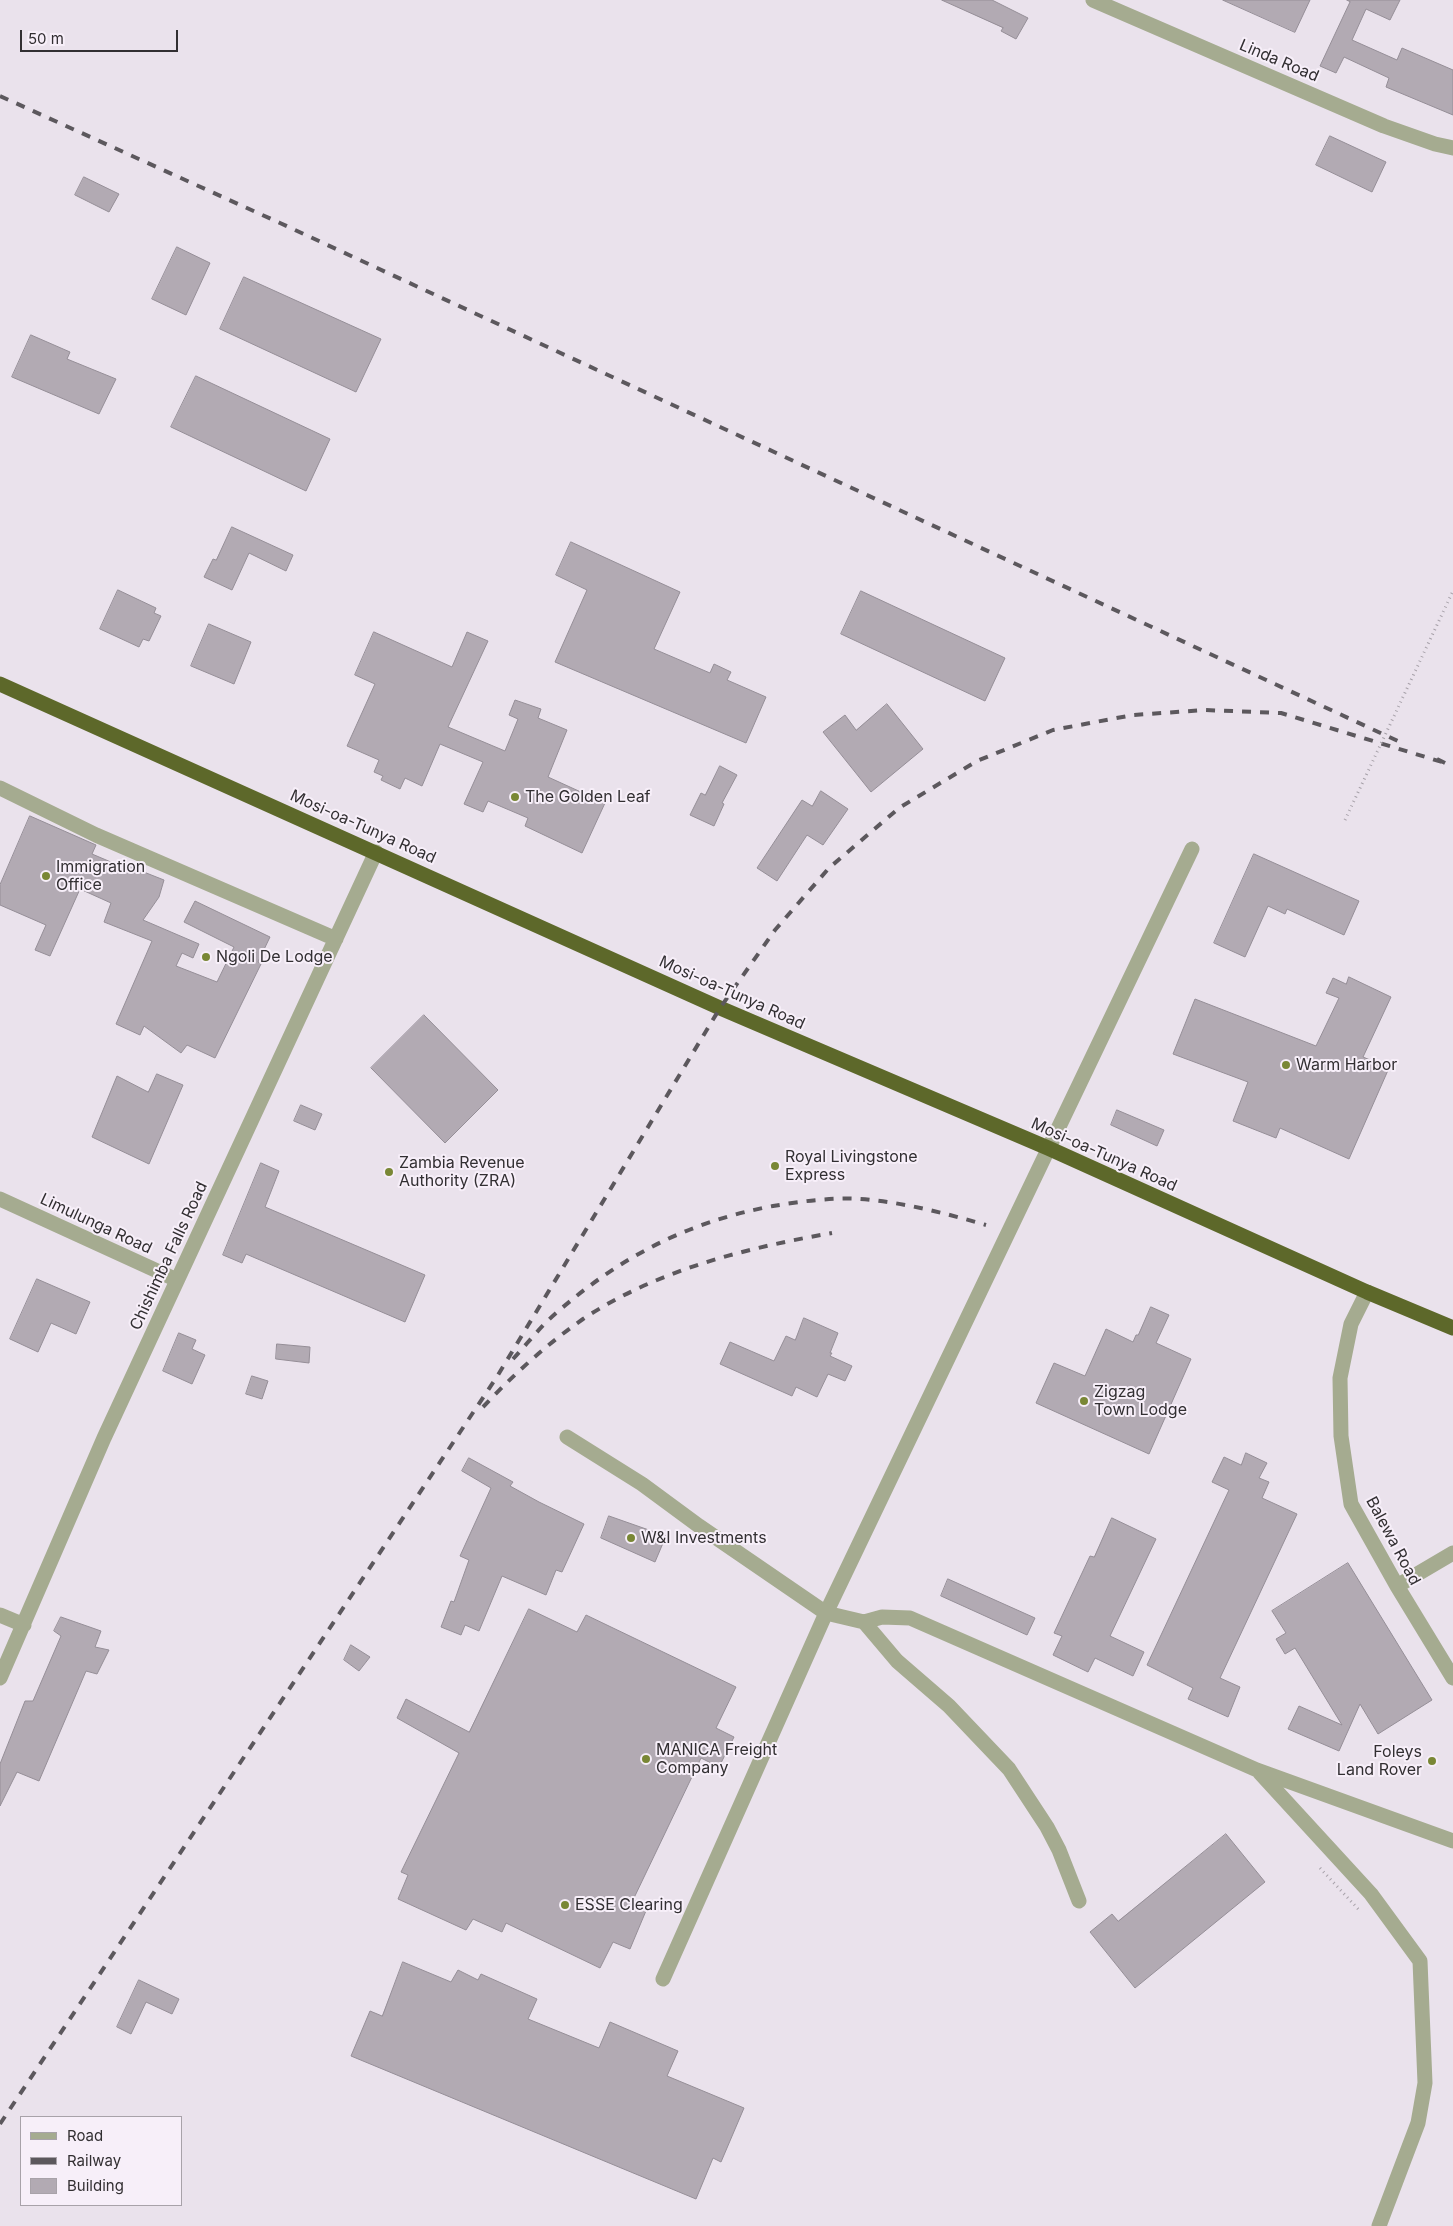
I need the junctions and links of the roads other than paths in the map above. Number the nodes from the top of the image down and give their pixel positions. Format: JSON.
{"nodes":[{"id":1,"x":1094,"y":0,"type":"edge"},
{"id":2,"x":1453,"y":148,"type":"edge"},
{"id":3,"x":0,"y":684,"type":"edge"},
{"id":4,"x":0,"y":788,"type":"edge"},
{"id":5,"x":1192,"y":849,"type":"dead end"},
{"id":6,"x":376,"y":852,"type":"junction"},
{"id":7,"x":336,"y":939,"type":"junction"},
{"id":8,"x":1048,"y":1148,"type":"junction"},
{"id":9,"x":0,"y":1199,"type":"edge"},
{"id":10,"x":177,"y":1280,"type":"junction"},
{"id":11,"x":1367,"y":1292,"type":"junction"},
{"id":12,"x":1453,"y":1328,"type":"edge"},
{"id":13,"x":567,"y":1437,"type":"dead end"},
{"id":14,"x":1453,"y":1553,"type":"edge"},
{"id":15,"x":1397,"y":1586,"type":"junction"},
{"id":16,"x":826,"y":1613,"type":"junction"},
{"id":17,"x":0,"y":1615,"type":"edge"},
{"id":18,"x":864,"y":1622,"type":"junction"},
{"id":19,"x":24,"y":1625,"type":"junction"},
{"id":20,"x":0,"y":1678,"type":"edge"},
{"id":21,"x":1453,"y":1678,"type":"edge"},
{"id":22,"x":1258,"y":1770,"type":"junction"},
{"id":23,"x":1453,"y":1841,"type":"edge"},
{"id":24,"x":1079,"y":1901,"type":"dead end"},
{"id":25,"x":663,"y":1978,"type":"dead end"},
{"id":26,"x":1379,"y":2226,"type":"edge"}],
"edges":[{"from":1,"to":2,"type":"street","name":"Linda Road"},
{"from":3,"to":6,"type":"highway","name":"Mosi-oa-Tunya Road"},
{"from":4,"to":7,"type":"street"},
{"from":5,"to":8,"type":"street"},
{"from":6,"to":7,"type":"street","name":"Chishimba Falls Road"},
{"from":6,"to":8,"type":"highway","name":"Mosi-oa-Tunya Road"},
{"from":7,"to":10,"type":"street","name":"Chishimba Falls Road"},
{"from":8,"to":11,"type":"highway","name":"Mosi-oa-Tunya Road"},
{"from":8,"to":16,"type":"street"},
{"from":9,"to":10,"type":"street","name":"Limulunga Road"},
{"from":10,"to":19,"type":"street","name":"Chishimba Falls Road"},
{"from":11,"to":12,"type":"highway","name":"Mosi-oa-Tunya Road"},
{"from":11,"to":15,"type":"street","name":"Balewa Road"},
{"from":13,"to":16,"type":"street"},
{"from":14,"to":15,"type":"street"},
{"from":15,"to":21,"type":"street","name":"Balewa Road"},
{"from":16,"to":18,"type":"street"},
{"from":16,"to":25,"type":"street"},
{"from":17,"to":19,"type":"street"},
{"from":18,"to":22,"type":"street"},
{"from":18,"to":24,"type":"street"},
{"from":19,"to":20,"type":"street","name":"Chishimba Falls Road"},
{"from":22,"to":23,"type":"street"},
{"from":22,"to":26,"type":"street"}]}
